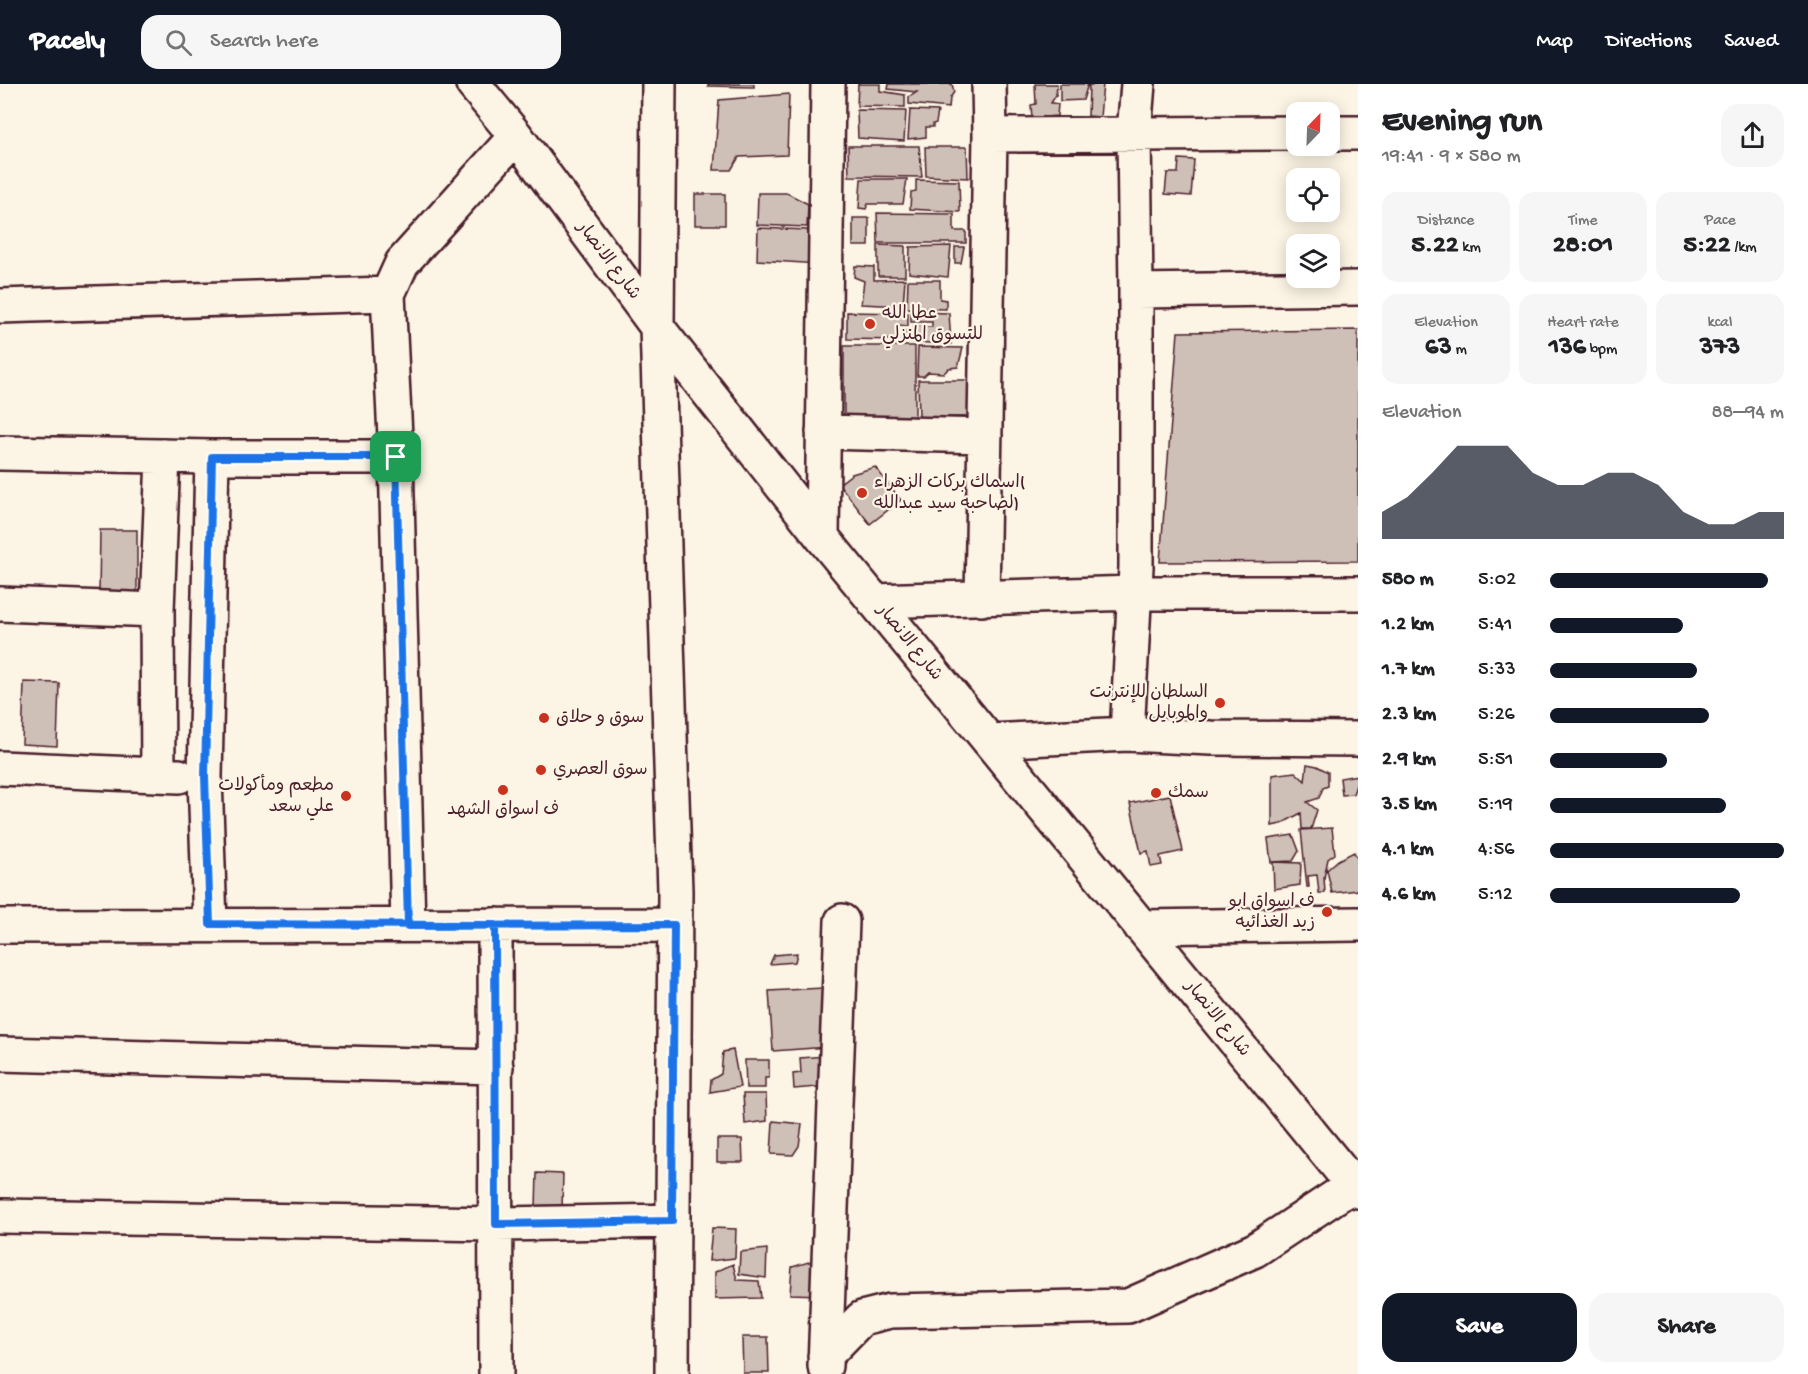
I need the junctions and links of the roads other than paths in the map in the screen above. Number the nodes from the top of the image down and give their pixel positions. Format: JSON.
{"nodes":[{"id":1,"x":473,"y":84,"type":"edge"},
{"id":2,"x":659,"y":84,"type":"edge"},
{"id":3,"x":828,"y":84,"type":"edge"},
{"id":4,"x":989,"y":84,"type":"edge"},
{"id":5,"x":1138,"y":84,"type":"edge"},
{"id":6,"x":1134,"y":133,"type":"junction"},
{"id":7,"x":1286,"y":133,"type":"edge"},
{"id":8,"x":1340,"y":133,"type":"edge"},
{"id":9,"x":1358,"y":133,"type":"edge"},
{"id":10,"x":990,"y":135,"type":"junction"},
{"id":11,"x":516,"y":136,"type":"junction"},
{"id":12,"x":1358,"y":288,"type":"edge"},
{"id":13,"x":1136,"y":291,"type":"junction"},
{"id":14,"x":388,"y":294,"type":"junction"},
{"id":15,"x":0,"y":306,"type":"edge"},
{"id":16,"x":657,"y":327,"type":"junction"},
{"id":17,"x":823,"y":432,"type":"junction"},
{"id":18,"x":985,"y":436,"type":"junction"},
{"id":19,"x":0,"y":453,"type":"edge"},
{"id":20,"x":163,"y":456,"type":"junction"},
{"id":21,"x":212,"y":457,"type":"junction"},
{"id":22,"x":396,"y":457,"type":"junction"},
{"id":23,"x":822,"y":537,"type":"junction"},
{"id":24,"x":1135,"y":593,"type":"junction"},
{"id":25,"x":1358,"y":593,"type":"edge"},
{"id":26,"x":982,"y":599,"type":"junction"},
{"id":27,"x":874,"y":601,"type":"junction"},
{"id":28,"x":0,"y":604,"type":"edge"},
{"id":29,"x":158,"y":610,"type":"junction"},
{"id":30,"x":1127,"y":734,"type":"junction"},
{"id":31,"x":1358,"y":739,"type":"edge"},
{"id":32,"x":989,"y":741,"type":"junction"},
{"id":33,"x":0,"y":768,"type":"edge"},
{"id":34,"x":158,"y":775,"type":"junction"},
{"id":35,"x":205,"y":777,"type":"junction"},
{"id":36,"x":842,"y":921,"type":"dead end"},
{"id":37,"x":210,"y":924,"type":"junction"},
{"id":38,"x":1358,"y":924,"type":"edge"},
{"id":39,"x":495,"y":925,"type":"junction"},
{"id":40,"x":674,"y":925,"type":"junction"},
{"id":41,"x":0,"y":926,"type":"edge"},
{"id":42,"x":408,"y":926,"type":"junction"},
{"id":43,"x":1141,"y":927,"type":"junction"},
{"id":44,"x":0,"y":1054,"type":"edge"},
{"id":45,"x":496,"y":1067,"type":"junction"},
{"id":46,"x":1355,"y":1188,"type":"edge"},
{"id":47,"x":0,"y":1216,"type":"edge"},
{"id":48,"x":672,"y":1221,"type":"junction"},
{"id":49,"x":496,"y":1224,"type":"junction"},
{"id":50,"x":825,"y":1365,"type":"edge"},
{"id":51,"x":496,"y":1374,"type":"edge"},
{"id":52,"x":672,"y":1374,"type":"edge"}],
"edges":[{"from":1,"to":11,"type":"street","name":"شارع الانصار"},
{"from":2,"to":16,"type":"street"},
{"from":3,"to":17,"type":"street"},
{"from":4,"to":10,"type":"street"},
{"from":5,"to":6,"type":"street"},
{"from":6,"to":7,"type":"street"},
{"from":6,"to":10,"type":"street"},
{"from":6,"to":13,"type":"street"},
{"from":8,"to":9,"type":"street"},
{"from":10,"to":18,"type":"street"},
{"from":11,"to":14,"type":"street"},
{"from":11,"to":16,"type":"street","name":"شارع الانصار"},
{"from":12,"to":13,"type":"street"},
{"from":13,"to":24,"type":"street"},
{"from":14,"to":15,"type":"street"},
{"from":14,"to":22,"type":"street"},
{"from":16,"to":23,"type":"street","name":"شارع الانصار"},
{"from":16,"to":40,"type":"street"},
{"from":17,"to":18,"type":"street"},
{"from":17,"to":23,"type":"street"},
{"from":18,"to":26,"type":"street"},
{"from":19,"to":20,"type":"street"},
{"from":20,"to":21,"type":"street"},
{"from":20,"to":29,"type":"street"},
{"from":21,"to":22,"type":"street"},
{"from":21,"to":35,"type":"street"},
{"from":22,"to":42,"type":"street"},
{"from":23,"to":27,"type":"street","name":"شارع الانصار"},
{"from":24,"to":25,"type":"street"},
{"from":24,"to":26,"type":"street"},
{"from":24,"to":30,"type":"street"},
{"from":26,"to":27,"type":"street"},
{"from":27,"to":32,"type":"street","name":"شارع الانصار"},
{"from":28,"to":29,"type":"street"},
{"from":29,"to":34,"type":"street"},
{"from":30,"to":31,"type":"street"},
{"from":30,"to":32,"type":"street"},
{"from":32,"to":43,"type":"street","name":"شارع الانصار"},
{"from":33,"to":34,"type":"street"},
{"from":34,"to":35,"type":"street"},
{"from":35,"to":37,"type":"street"},
{"from":36,"to":50,"type":"street"},
{"from":37,"to":41,"type":"street"},
{"from":37,"to":42,"type":"street"},
{"from":38,"to":43,"type":"street"},
{"from":39,"to":40,"type":"street"},
{"from":39,"to":42,"type":"street"},
{"from":39,"to":45,"type":"street"},
{"from":40,"to":48,"type":"street"},
{"from":43,"to":46,"type":"street","name":"شارع الانصار"},
{"from":44,"to":45,"type":"street"},
{"from":45,"to":49,"type":"street"},
{"from":46,"to":50,"type":"street"},
{"from":47,"to":49,"type":"street"},
{"from":48,"to":49,"type":"street"},
{"from":48,"to":52,"type":"street"},
{"from":49,"to":51,"type":"street"}]}
